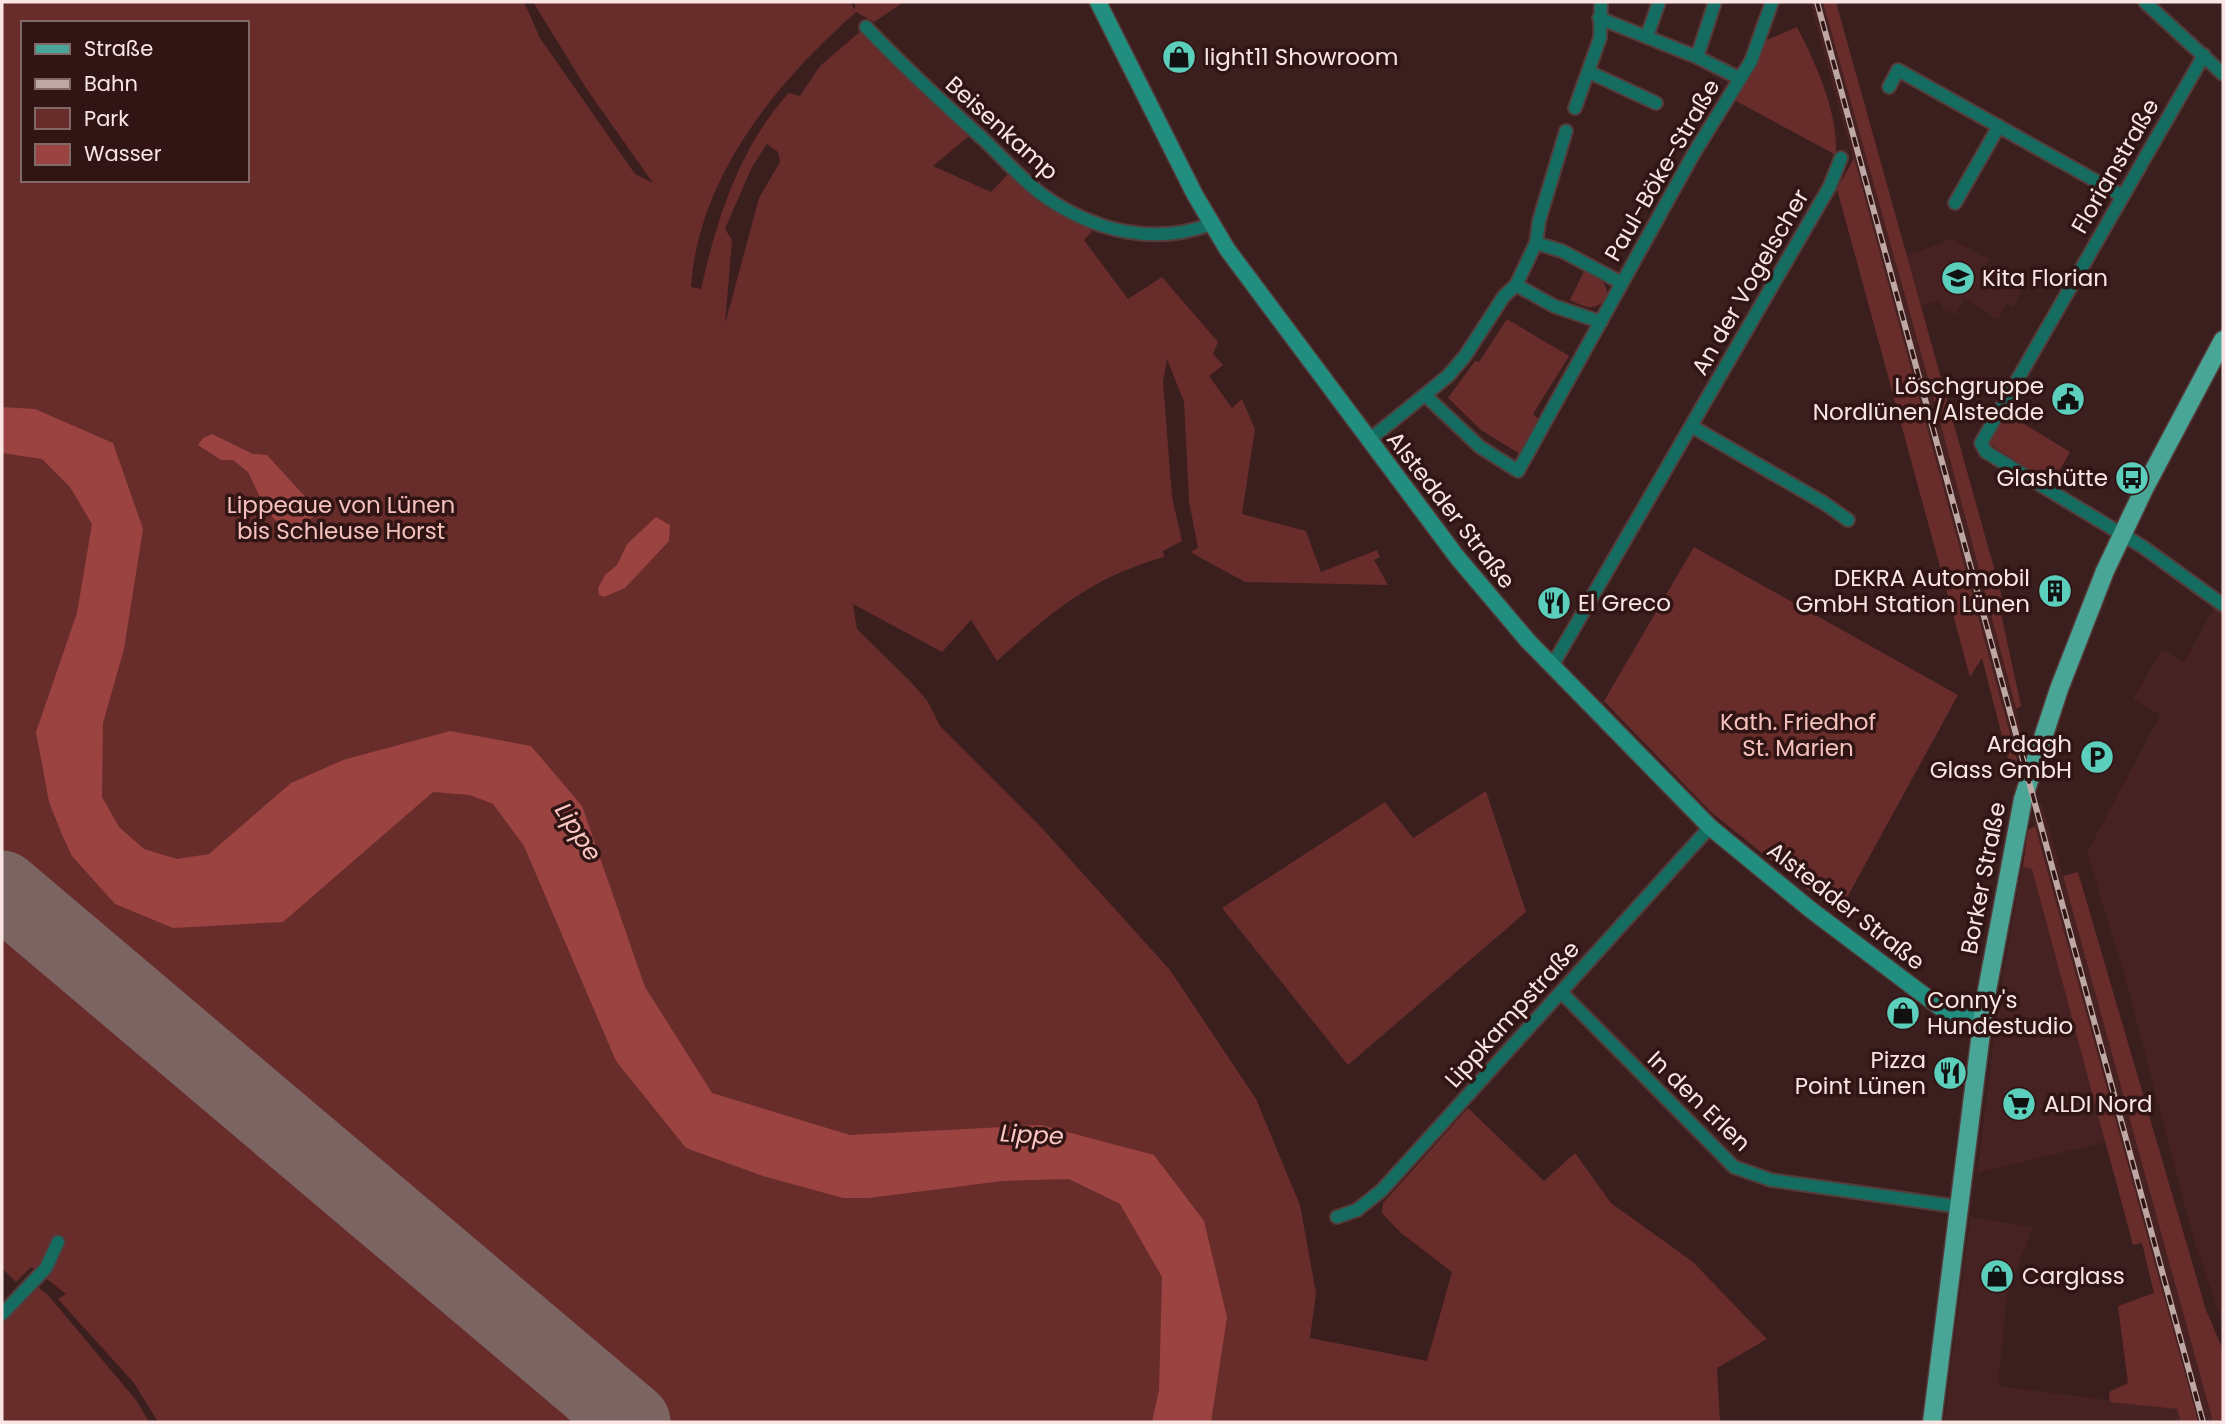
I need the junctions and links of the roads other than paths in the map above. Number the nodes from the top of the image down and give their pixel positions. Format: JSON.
{"nodes":[{"id":1,"x":1098,"y":2,"type":"edge"},
{"id":2,"x":1601,"y":2,"type":"edge"},
{"id":3,"x":1659,"y":2,"type":"edge"},
{"id":4,"x":1715,"y":2,"type":"edge"},
{"id":5,"x":1772,"y":2,"type":"edge"},
{"id":6,"x":2145,"y":2,"type":"edge"},
{"id":7,"x":1599,"y":18,"type":"junction"},
{"id":8,"x":866,"y":27,"type":"dead end"},
{"id":9,"x":1647,"y":36,"type":"junction"},
{"id":10,"x":2204,"y":55,"type":"junction"},
{"id":11,"x":1697,"y":57,"type":"junction"},
{"id":12,"x":1589,"y":72,"type":"junction"},
{"id":13,"x":2223,"y":74,"type":"edge"},
{"id":14,"x":1739,"y":78,"type":"junction"},
{"id":15,"x":1888,"y":87,"type":"dead end"},
{"id":16,"x":1656,"y":103,"type":"dead end"},
{"id":17,"x":1575,"y":108,"type":"dead end"},
{"id":18,"x":1999,"y":126,"type":"junction"},
{"id":19,"x":1566,"y":131,"type":"dead end"},
{"id":20,"x":1841,"y":158,"type":"dead end"},
{"id":21,"x":2121,"y":195,"type":"junction"},
{"id":22,"x":1955,"y":203,"type":"dead end"},
{"id":23,"x":1211,"y":224,"type":"junction"},
{"id":24,"x":1536,"y":243,"type":"junction"},
{"id":25,"x":1622,"y":283,"type":"junction"},
{"id":26,"x":1516,"y":285,"type":"junction"},
{"id":27,"x":1601,"y":322,"type":"junction"},
{"id":28,"x":2223,"y":340,"type":"edge"},
{"id":29,"x":1426,"y":396,"type":"junction"},
{"id":30,"x":1691,"y":426,"type":"junction"},
{"id":31,"x":1369,"y":440,"type":"junction"},
{"id":32,"x":1848,"y":520,"type":"dead end"},
{"id":33,"x":2122,"y":535,"type":"junction"},
{"id":34,"x":2223,"y":605,"type":"edge"},
{"id":35,"x":1552,"y":666,"type":"junction"},
{"id":36,"x":1710,"y":827,"type":"junction"},
{"id":37,"x":1561,"y":992,"type":"junction"},
{"id":38,"x":1983,"y":1018,"type":"junction"},
{"id":39,"x":1961,"y":1207,"type":"junction"},
{"id":40,"x":1338,"y":1217,"type":"dead end"},
{"id":41,"x":58,"y":1242,"type":"dead end"},
{"id":42,"x":2,"y":1314,"type":"edge"},
{"id":43,"x":1933,"y":1422,"type":"edge"}],
"edges":[{"from":1,"to":23,"type":"street","name":"Alstedder Straße"},
{"from":2,"to":7,"type":"street"},
{"from":3,"to":9,"type":"street"},
{"from":4,"to":11,"type":"street","name":"Paul-Böke-Straße"},
{"from":5,"to":14,"type":"street","name":"Paul-Böke-Straße"},
{"from":6,"to":10,"type":"street"},
{"from":7,"to":9,"type":"street","name":"Paul-Böke-Straße"},
{"from":7,"to":12,"type":"street"},
{"from":8,"to":23,"type":"street","name":"Beisenkamp"},
{"from":9,"to":11,"type":"street","name":"Paul-Böke-Straße"},
{"from":10,"to":13,"type":"street"},
{"from":10,"to":21,"type":"street","name":"Florianstraße"},
{"from":11,"to":14,"type":"street","name":"Paul-Böke-Straße"},
{"from":12,"to":16,"type":"street","name":"Paul-Böke-Straße"},
{"from":12,"to":17,"type":"street"},
{"from":14,"to":25,"type":"street","name":"Paul-Böke-Straße"},
{"from":15,"to":18,"type":"street"},
{"from":18,"to":21,"type":"street"},
{"from":18,"to":22,"type":"street"},
{"from":19,"to":24,"type":"street"},
{"from":20,"to":30,"type":"street","name":"An der Vogelscher"},
{"from":21,"to":33,"type":"street","name":"Florianstraße"},
{"from":23,"to":31,"type":"street","name":"Alstedder Straße"},
{"from":24,"to":25,"type":"street","name":"Paul-Böke-Straße"},
{"from":24,"to":26,"type":"street"},
{"from":25,"to":27,"type":"street","name":"Paul-Böke-Straße"},
{"from":26,"to":27,"type":"street"},
{"from":26,"to":29,"type":"street"},
{"from":27,"to":29,"type":"street","name":"Paul-Böke-Straße"},
{"from":28,"to":33,"type":"main road","name":"Borker Straße"},
{"from":29,"to":31,"type":"street"},
{"from":30,"to":32,"type":"street"},
{"from":30,"to":35,"type":"street","name":"An der Vogelscher"},
{"from":31,"to":35,"type":"street","name":"Alstedder Straße"},
{"from":33,"to":34,"type":"street"},
{"from":33,"to":38,"type":"main road","name":"Borker Straße"},
{"from":35,"to":36,"type":"street","name":"Alstedder Straße"},
{"from":36,"to":37,"type":"street","name":"Lippkampstraße"},
{"from":36,"to":38,"type":"street","name":"Alstedder Straße"},
{"from":37,"to":39,"type":"street","name":"In den Erlen"},
{"from":37,"to":40,"type":"street","name":"Lippkampstraße"},
{"from":38,"to":39,"type":"main road","name":"Borker Straße"},
{"from":39,"to":43,"type":"main road","name":"Borker Straße"},
{"from":41,"to":42,"type":"street"}]}
